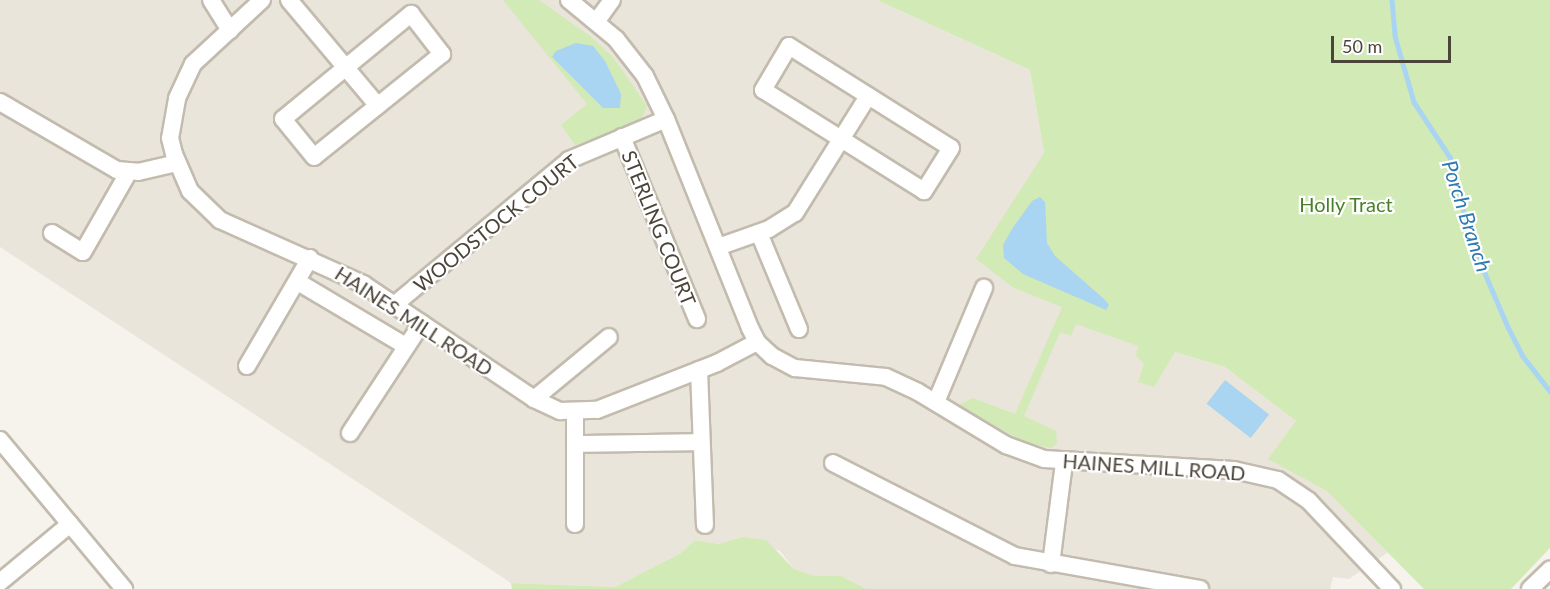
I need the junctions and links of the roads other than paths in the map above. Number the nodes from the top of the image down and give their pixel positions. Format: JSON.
{"nodes":[{"id":1,"x":211,"y":0,"type":"edge"},
{"id":2,"x":262,"y":0,"type":"edge"},
{"id":3,"x":289,"y":0,"type":"edge"},
{"id":4,"x":569,"y":0,"type":"edge"},
{"id":5,"x":612,"y":0,"type":"edge"},
{"id":6,"x":597,"y":22,"type":"junction"},
{"id":7,"x":231,"y":30,"type":"junction"},
{"id":8,"x":345,"y":66,"type":"junction"},
{"id":9,"x":868,"y":96,"type":"junction"},
{"id":10,"x":0,"y":102,"type":"edge"},
{"id":11,"x":378,"y":106,"type":"junction"},
{"id":12,"x":666,"y":119,"type":"junction"},
{"id":13,"x":622,"y":137,"type":"junction"},
{"id":14,"x":841,"y":139,"type":"junction"},
{"id":15,"x":177,"y":163,"type":"junction"},
{"id":16,"x":128,"y":173,"type":"junction"},
{"id":17,"x":52,"y":233,"type":"dead end"},
{"id":18,"x":759,"y":233,"type":"junction"},
{"id":19,"x":718,"y":247,"type":"junction"},
{"id":20,"x":310,"y":258,"type":"junction"},
{"id":21,"x":298,"y":282,"type":"junction"},
{"id":22,"x":984,"y":288,"type":"dead end"},
{"id":23,"x":394,"y":305,"type":"junction"},
{"id":24,"x":697,"y":319,"type":"dead end"},
{"id":25,"x":422,"y":323,"type":"junction"},
{"id":26,"x":800,"y":328,"type":"dead end"},
{"id":27,"x":609,"y":337,"type":"dead end"},
{"id":28,"x":757,"y":342,"type":"junction"},
{"id":29,"x":406,"y":346,"type":"junction"},
{"id":30,"x":247,"y":366,"type":"dead end"},
{"id":31,"x":699,"y":370,"type":"junction"},
{"id":32,"x":534,"y":399,"type":"junction"},
{"id":33,"x":936,"y":402,"type":"junction"},
{"id":34,"x":575,"y":413,"type":"junction"},
{"id":35,"x":350,"y":433,"type":"dead end"},
{"id":36,"x":0,"y":440,"type":"edge"},
{"id":37,"x":701,"y":442,"type":"junction"},
{"id":38,"x":575,"y":444,"type":"junction"},
{"id":39,"x":1064,"y":462,"type":"junction"},
{"id":40,"x":833,"y":463,"type":"dead end"},
{"id":41,"x":70,"y":524,"type":"junction"},
{"id":42,"x":575,"y":524,"type":"dead end"},
{"id":43,"x":705,"y":525,"type":"dead end"},
{"id":44,"x":1051,"y":564,"type":"junction"},
{"id":45,"x":1550,"y":570,"type":"edge"},
{"id":46,"x":0,"y":582,"type":"edge"},
{"id":47,"x":124,"y":589,"type":"edge"},
{"id":48,"x":1200,"y":589,"type":"edge"},
{"id":49,"x":1392,"y":589,"type":"edge"},
{"id":50,"x":1530,"y":589,"type":"edge"}],
"edges":[{"from":1,"to":7,"type":"street"},
{"from":2,"to":7,"type":"street","name":"HAINES MILL ROAD"},
{"from":3,"to":8,"type":"street"},
{"from":4,"to":6,"type":"street","name":"HAINES MILL ROAD"},
{"from":5,"to":6,"type":"street"},
{"from":6,"to":12,"type":"street","name":"HAINES MILL ROAD"},
{"from":7,"to":15,"type":"street","name":"HAINES MILL ROAD"},
{"from":8,"to":11,"type":"street"},
{"from":8,"to":11,"type":"street"},
{"from":8,"to":11,"type":"street"},
{"from":9,"to":14,"type":"street"},
{"from":9,"to":14,"type":"street"},
{"from":9,"to":14,"type":"street"},
{"from":10,"to":16,"type":"street"},
{"from":12,"to":13,"type":"street","name":"WOODSTOCK COURT"},
{"from":12,"to":19,"type":"street","name":"HAINES MILL ROAD"},
{"from":13,"to":23,"type":"street","name":"WOODSTOCK COURT"},
{"from":13,"to":24,"type":"street","name":"STERLING COURT"},
{"from":14,"to":18,"type":"street"},
{"from":15,"to":16,"type":"street"},
{"from":15,"to":20,"type":"street","name":"HAINES MILL ROAD"},
{"from":16,"to":17,"type":"street"},
{"from":18,"to":19,"type":"street"},
{"from":18,"to":26,"type":"street"},
{"from":19,"to":28,"type":"street","name":"HAINES MILL ROAD"},
{"from":20,"to":21,"type":"street"},
{"from":20,"to":23,"type":"street","name":"HAINES MILL ROAD"},
{"from":21,"to":29,"type":"street"},
{"from":21,"to":30,"type":"street"},
{"from":22,"to":33,"type":"street"},
{"from":23,"to":25,"type":"street","name":"HAINES MILL ROAD"},
{"from":25,"to":29,"type":"street"},
{"from":25,"to":32,"type":"street","name":"HAINES MILL ROAD"},
{"from":27,"to":32,"type":"street"},
{"from":28,"to":31,"type":"street","name":"HAINES MILL ROAD"},
{"from":28,"to":33,"type":"street","name":"HAINES MILL ROAD"},
{"from":29,"to":35,"type":"street"},
{"from":31,"to":34,"type":"street","name":"HAINES MILL ROAD"},
{"from":31,"to":37,"type":"street"},
{"from":32,"to":34,"type":"street","name":"HAINES MILL ROAD"},
{"from":33,"to":39,"type":"street","name":"HAINES MILL ROAD"},
{"from":34,"to":38,"type":"street"},
{"from":36,"to":41,"type":"street"},
{"from":37,"to":38,"type":"street"},
{"from":37,"to":43,"type":"street"},
{"from":38,"to":42,"type":"street"},
{"from":39,"to":44,"type":"street"},
{"from":39,"to":49,"type":"street","name":"HAINES MILL ROAD"},
{"from":40,"to":44,"type":"street"},
{"from":41,"to":46,"type":"street"},
{"from":41,"to":47,"type":"street"},
{"from":44,"to":48,"type":"street"},
{"from":45,"to":50,"type":"street"}]}
